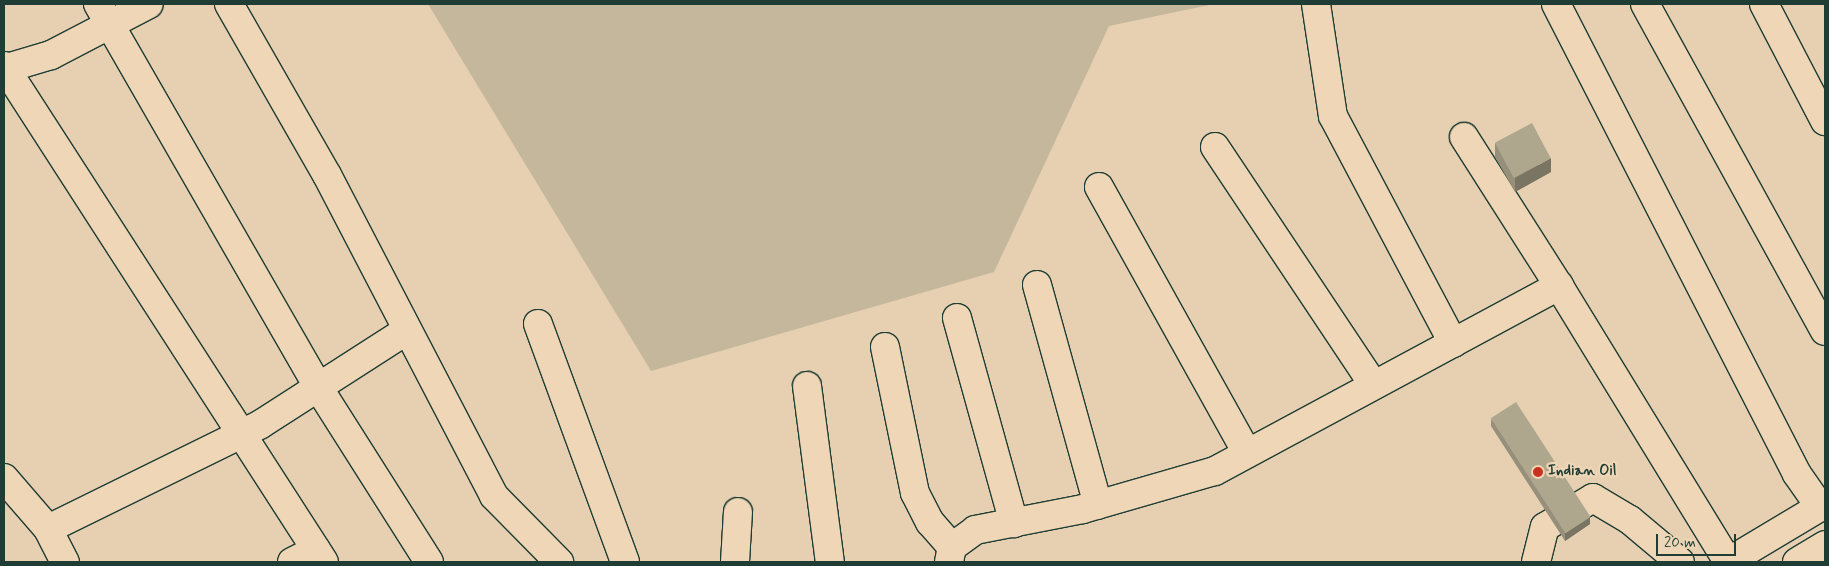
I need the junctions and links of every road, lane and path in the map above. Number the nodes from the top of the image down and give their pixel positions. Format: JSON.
{"nodes":[{"id":1,"x":149,"y":4,"type":"edge"},
{"id":2,"x":228,"y":4,"type":"edge"},
{"id":3,"x":1316,"y":4,"type":"edge"},
{"id":4,"x":1556,"y":4,"type":"edge"},
{"id":5,"x":1645,"y":4,"type":"edge"},
{"id":6,"x":1764,"y":4,"type":"edge"},
{"id":7,"x":104,"y":15,"type":"edge"},
{"id":8,"x":4,"y":68,"type":"edge"},
{"id":9,"x":1825,"y":121,"type":"edge"},
{"id":10,"x":1464,"y":137,"type":"dead end"},
{"id":11,"x":1215,"y":147,"type":"dead end"},
{"id":12,"x":1099,"y":187,"type":"dead end"},
{"id":13,"x":1036,"y":285,"type":"dead end"},
{"id":14,"x":1559,"y":286,"type":"junction"},
{"id":15,"x":957,"y":318,"type":"dead end"},
{"id":16,"x":538,"y":324,"type":"dead end"},
{"id":17,"x":406,"y":331,"type":"junction"},
{"id":18,"x":1825,"y":331,"type":"edge"},
{"id":19,"x":1453,"y":343,"type":"junction"},
{"id":20,"x":885,"y":347,"type":"dead end"},
{"id":21,"x":1374,"y":385,"type":"junction"},
{"id":22,"x":807,"y":386,"type":"dead end"},
{"id":23,"x":318,"y":387,"type":"junction"},
{"id":24,"x":241,"y":434,"type":"junction"},
{"id":25,"x":1247,"y":453,"type":"junction"},
{"id":26,"x":4,"y":478,"type":"edge"},
{"id":27,"x":1098,"y":505,"type":"junction"},
{"id":28,"x":1823,"y":505,"type":"edge"},
{"id":29,"x":738,"y":512,"type":"dead end"},
{"id":30,"x":1014,"y":523,"type":"junction"},
{"id":31,"x":48,"y":529,"type":"junction"},
{"id":32,"x":1825,"y":545,"type":"edge"},
{"id":33,"x":950,"y":555,"type":"edge"},
{"id":34,"x":320,"y":556,"type":"edge"},
{"id":35,"x":65,"y":562,"type":"edge"},
{"id":36,"x":292,"y":562,"type":"edge"},
{"id":37,"x":429,"y":562,"type":"edge"},
{"id":38,"x":559,"y":562,"type":"edge"},
{"id":39,"x":625,"y":562,"type":"edge"},
{"id":40,"x":735,"y":562,"type":"edge"},
{"id":41,"x":830,"y":562,"type":"edge"},
{"id":42,"x":1536,"y":562,"type":"edge"},
{"id":43,"x":1680,"y":562,"type":"edge"},
{"id":44,"x":1728,"y":562,"type":"edge"},
{"id":45,"x":1797,"y":562,"type":"edge"}],
"edges":[{"from":1,"to":7,"type":"street"},
{"from":2,"to":17,"type":"street"},
{"from":3,"to":19,"type":"street"},
{"from":4,"to":28,"type":"street"},
{"from":5,"to":18,"type":"street"},
{"from":6,"to":9,"type":"street"},
{"from":7,"to":8,"type":"street"},
{"from":7,"to":23,"type":"street"},
{"from":8,"to":24,"type":"street"},
{"from":10,"to":14,"type":"street"},
{"from":11,"to":21,"type":"street"},
{"from":12,"to":25,"type":"street"},
{"from":13,"to":27,"type":"street"},
{"from":14,"to":19,"type":"street"},
{"from":14,"to":44,"type":"street"},
{"from":15,"to":30,"type":"street"},
{"from":16,"to":39,"type":"street"},
{"from":17,"to":23,"type":"street"},
{"from":17,"to":38,"type":"street"},
{"from":19,"to":21,"type":"street"},
{"from":20,"to":33,"type":"street"},
{"from":21,"to":25,"type":"street"},
{"from":22,"to":41,"type":"street"},
{"from":23,"to":24,"type":"street"},
{"from":23,"to":37,"type":"street"},
{"from":24,"to":31,"type":"street"},
{"from":24,"to":34,"type":"street"},
{"from":25,"to":27,"type":"street"},
{"from":26,"to":31,"type":"street"},
{"from":27,"to":30,"type":"street"},
{"from":28,"to":44,"type":"street"},
{"from":29,"to":40,"type":"street"},
{"from":30,"to":33,"type":"street"},
{"from":31,"to":35,"type":"street"},
{"from":32,"to":45,"type":"street"},
{"from":34,"to":36,"type":"street"},
{"from":42,"to":43,"type":"street"}]}
